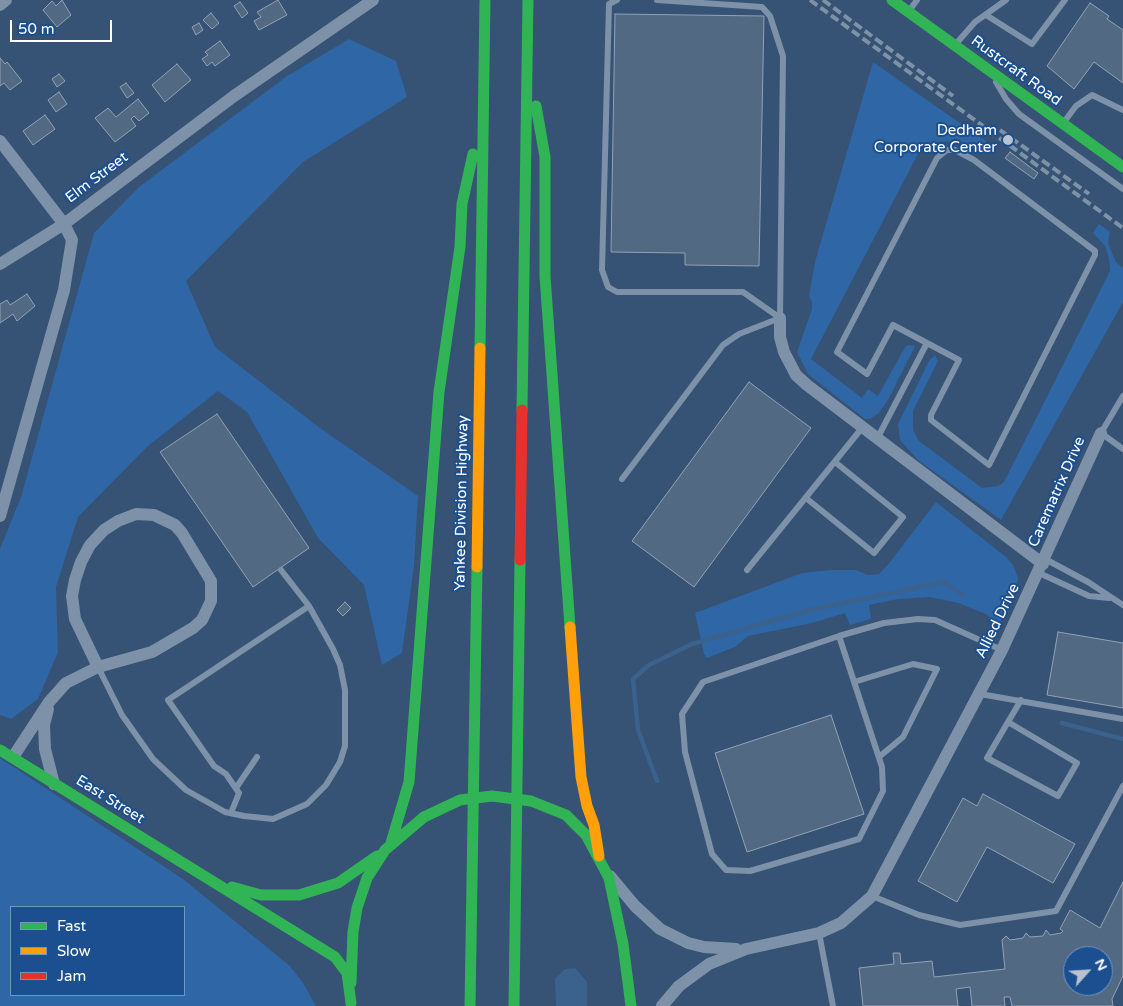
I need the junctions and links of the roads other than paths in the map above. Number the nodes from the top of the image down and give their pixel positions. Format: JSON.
{"nodes":[{"id":1,"x":6,"y":0,"type":"edge"},
{"id":2,"x":373,"y":0,"type":"edge"},
{"id":3,"x":485,"y":0,"type":"edge"},
{"id":4,"x":528,"y":0,"type":"edge"},
{"id":5,"x":617,"y":0,"type":"edge"},
{"id":6,"x":657,"y":0,"type":"edge"},
{"id":7,"x":892,"y":0,"type":"edge"},
{"id":8,"x":917,"y":0,"type":"edge"},
{"id":9,"x":1006,"y":0,"type":"edge"},
{"id":10,"x":1066,"y":0,"type":"edge"},
{"id":11,"x":0,"y":5,"type":"edge"},
{"id":12,"x":908,"y":12,"type":"junction"},
{"id":13,"x":986,"y":15,"type":"junction"},
{"id":14,"x":955,"y":45,"type":"junction"},
{"id":15,"x":528,"y":55,"type":"junction"},
{"id":16,"x":991,"y":72,"type":"junction"},
{"id":17,"x":483,"y":105,"type":"junction"},
{"id":18,"x":1123,"y":110,"type":"edge"},
{"id":19,"x":1063,"y":123,"type":"junction"},
{"id":20,"x":0,"y":141,"type":"edge"},
{"id":21,"x":1123,"y":167,"type":"edge"},
{"id":22,"x":1123,"y":189,"type":"edge"},
{"id":23,"x":64,"y":224,"type":"junction"},
{"id":24,"x":0,"y":264,"type":"edge"},
{"id":25,"x":780,"y":318,"type":"junction"},
{"id":26,"x":927,"y":343,"type":"junction"},
{"id":27,"x":1123,"y":396,"type":"edge"},
{"id":28,"x":862,"y":428,"type":"junction"},
{"id":29,"x":1101,"y":433,"type":"junction"},
{"id":30,"x":877,"y":439,"type":"junction"},
{"id":31,"x":1123,"y":449,"type":"edge"},
{"id":32,"x":835,"y":462,"type":"junction"},
{"id":33,"x":622,"y":479,"type":"dead end"},
{"id":34,"x":806,"y":498,"type":"junction"},
{"id":35,"x":0,"y":516,"type":"edge"},
{"id":36,"x":1042,"y":565,"type":"junction"},
{"id":37,"x":281,"y":570,"type":"dead end"},
{"id":38,"x":747,"y":570,"type":"dead end"},
{"id":39,"x":1110,"y":598,"type":"junction"},
{"id":40,"x":1123,"y":605,"type":"edge"},
{"id":41,"x":309,"y":606,"type":"junction"},
{"id":42,"x":840,"y":636,"type":"junction"},
{"id":43,"x":1002,"y":650,"type":"junction"},
{"id":44,"x":98,"y":667,"type":"junction"},
{"id":45,"x":854,"y":682,"type":"junction"},
{"id":46,"x":980,"y":694,"type":"junction"},
{"id":47,"x":1021,"y":700,"type":"junction"},
{"id":48,"x":49,"y":702,"type":"junction"},
{"id":49,"x":1123,"y":719,"type":"edge"},
{"id":50,"x":1008,"y":722,"type":"junction"},
{"id":51,"x":0,"y":750,"type":"edge"},
{"id":52,"x":13,"y":757,"type":"junction"},
{"id":53,"x":257,"y":757,"type":"dead end"},
{"id":54,"x":878,"y":758,"type":"junction"},
{"id":55,"x":54,"y":784,"type":"junction"},
{"id":56,"x":1123,"y":786,"type":"edge"},
{"id":57,"x":236,"y":788,"type":"junction"},
{"id":58,"x":231,"y":813,"type":"junction"},
{"id":59,"x":388,"y":846,"type":"junction"},
{"id":60,"x":598,"y":856,"type":"junction"},
{"id":61,"x":605,"y":870,"type":"junction"},
{"id":62,"x":204,"y":875,"type":"junction"},
{"id":63,"x":872,"y":896,"type":"junction"},
{"id":64,"x":819,"y":933,"type":"junction"},
{"id":65,"x":746,"y":949,"type":"junction"},
{"id":66,"x":351,"y":1004,"type":"edge"},
{"id":67,"x":470,"y":1006,"type":"edge"},
{"id":68,"x":514,"y":1006,"type":"edge"},
{"id":69,"x":631,"y":1006,"type":"edge"},
{"id":70,"x":662,"y":1006,"type":"edge"},
{"id":71,"x":833,"y":1006,"type":"edge"}],
"edges":[{"from":1,"to":11,"type":"street"},
{"from":2,"to":23,"type":"street","name":"Elm Street"},
{"from":3,"to":17,"type":"main road","name":"Yankee Division Highway"},
{"from":4,"to":15,"type":"main road"},
{"from":5,"to":25,"type":"lane"},
{"from":6,"to":25,"type":"lane"},
{"from":7,"to":12,"type":"main road","name":"Rustcraft Road"},
{"from":8,"to":12,"type":"lane"},
{"from":9,"to":13,"type":"lane"},
{"from":10,"to":13,"type":"lane"},
{"from":12,"to":14,"type":"main road","name":"Rustcraft Road"},
{"from":13,"to":14,"type":"lane"},
{"from":14,"to":16,"type":"main road","name":"Rustcraft Road"},
{"from":15,"to":60,"type":"main road"},
{"from":15,"to":68,"type":"main road"},
{"from":16,"to":19,"type":"main road","name":"Rustcraft Road"},
{"from":16,"to":22,"type":"lane"},
{"from":17,"to":59,"type":"main road"},
{"from":17,"to":67,"type":"main road","name":"Yankee Division Highway"},
{"from":18,"to":19,"type":"lane"},
{"from":19,"to":21,"type":"main road","name":"Rustcraft Road"},
{"from":20,"to":23,"type":"street"},
{"from":23,"to":24,"type":"street"},
{"from":23,"to":35,"type":"street","name":"Elm Street"},
{"from":25,"to":28,"type":"street"},
{"from":25,"to":33,"type":"lane"},
{"from":26,"to":26,"type":"lane"},
{"from":26,"to":30,"type":"lane"},
{"from":27,"to":29,"type":"lane"},
{"from":28,"to":30,"type":"street"},
{"from":28,"to":32,"type":"lane"},
{"from":29,"to":31,"type":"lane"},
{"from":29,"to":36,"type":"street","name":"Carematrix Drive"},
{"from":30,"to":36,"type":"street"},
{"from":32,"to":34,"type":"lane"},
{"from":32,"to":34,"type":"lane"},
{"from":34,"to":38,"type":"lane"},
{"from":36,"to":39,"type":"lane"},
{"from":36,"to":39,"type":"lane"},
{"from":36,"to":43,"type":"street","name":"Allied Drive"},
{"from":37,"to":41,"type":"lane"},
{"from":39,"to":40,"type":"lane"},
{"from":41,"to":57,"type":"lane"},
{"from":41,"to":58,"type":"lane"},
{"from":42,"to":43,"type":"lane"},
{"from":42,"to":45,"type":"lane"},
{"from":42,"to":54,"type":"lane"},
{"from":43,"to":46,"type":"street","name":"Allied Drive"},
{"from":44,"to":44,"type":"street"},
{"from":44,"to":48,"type":"street"},
{"from":44,"to":58,"type":"lane"},
{"from":45,"to":54,"type":"lane"},
{"from":45,"to":54,"type":"lane"},
{"from":46,"to":47,"type":"lane"},
{"from":46,"to":63,"type":"street","name":"Allied Drive"},
{"from":47,"to":49,"type":"lane"},
{"from":47,"to":50,"type":"lane"},
{"from":48,"to":52,"type":"street"},
{"from":48,"to":55,"type":"street"},
{"from":50,"to":50,"type":"lane"},
{"from":51,"to":52,"type":"main road","name":"East Street"},
{"from":52,"to":55,"type":"main road","name":"East Street"},
{"from":53,"to":57,"type":"lane"},
{"from":55,"to":62,"type":"main road","name":"East Street"},
{"from":56,"to":63,"type":"lane"},
{"from":57,"to":58,"type":"lane"},
{"from":59,"to":60,"type":"main road","name":"East Street","bridge":true},
{"from":59,"to":62,"type":"main road","name":"East Street"},
{"from":59,"to":66,"type":"main road"},
{"from":60,"to":61,"type":"main road"},
{"from":61,"to":65,"type":"street","name":"Allied Drive"},
{"from":61,"to":69,"type":"main road"},
{"from":62,"to":66,"type":"main road","name":"East Street"},
{"from":63,"to":64,"type":"street","name":"Allied Drive"},
{"from":64,"to":65,"type":"street","name":"Allied Drive"},
{"from":64,"to":71,"type":"lane"},
{"from":65,"to":70,"type":"street","name":"Allied Drive"}]}
